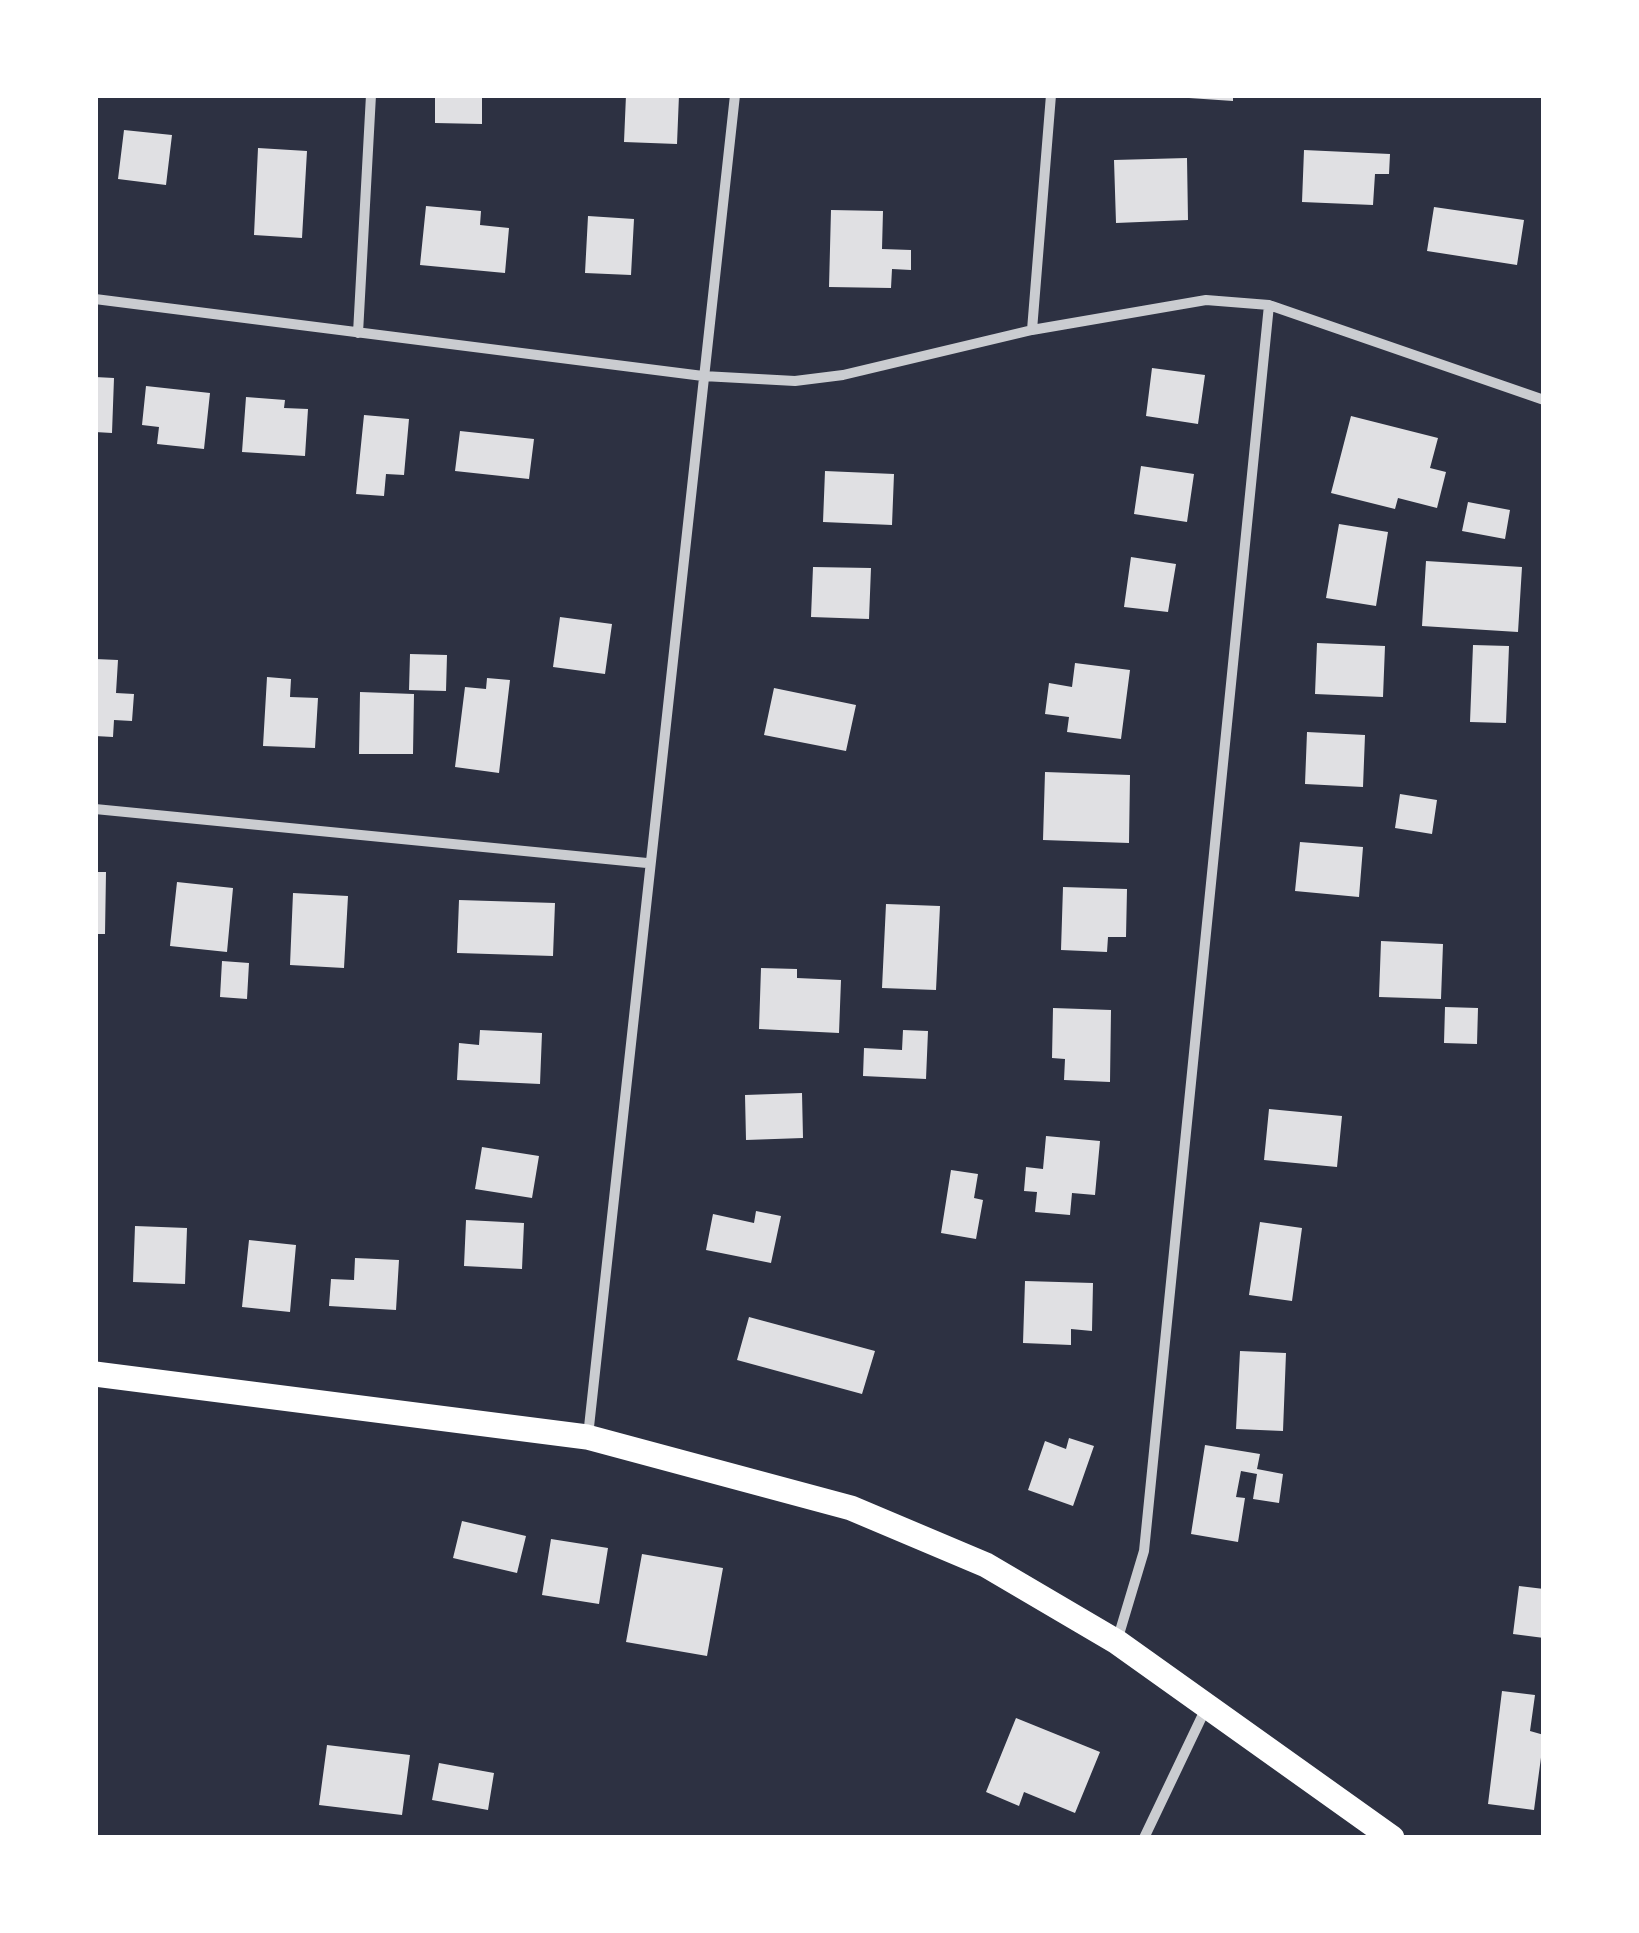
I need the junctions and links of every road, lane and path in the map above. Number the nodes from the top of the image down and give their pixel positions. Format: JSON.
{"nodes":[{"id":1,"x":371,"y":95,"type":"edge"},
{"id":2,"x":734,"y":95,"type":"edge"},
{"id":3,"x":1051,"y":95,"type":"edge"},
{"id":4,"x":95,"y":299,"type":"edge"},
{"id":5,"x":1269,"y":305,"type":"junction"},
{"id":6,"x":1032,"y":330,"type":"junction"},
{"id":7,"x":358,"y":333,"type":"junction"},
{"id":8,"x":703,"y":376,"type":"junction"},
{"id":9,"x":1544,"y":401,"type":"edge"},
{"id":10,"x":95,"y":809,"type":"edge"},
{"id":11,"x":648,"y":863,"type":"junction"},
{"id":12,"x":95,"y":1374,"type":"edge"},
{"id":13,"x":588,"y":1437,"type":"junction"},
{"id":14,"x":1117,"y":1642,"type":"junction"},
{"id":15,"x":1207,"y":1707,"type":"junction"},
{"id":16,"x":1144,"y":1838,"type":"edge"},
{"id":17,"x":1392,"y":1838,"type":"edge"}],
"edges":[{"from":1,"to":7,"type":"street"},
{"from":2,"to":8,"type":"street"},
{"from":3,"to":6,"type":"street"},
{"from":4,"to":7,"type":"street"},
{"from":5,"to":6,"type":"street"},
{"from":5,"to":9,"type":"street"},
{"from":5,"to":14,"type":"street"},
{"from":6,"to":8,"type":"street"},
{"from":7,"to":8,"type":"street"},
{"from":8,"to":11,"type":"street"},
{"from":10,"to":11,"type":"street"},
{"from":11,"to":13,"type":"street"},
{"from":12,"to":13,"type":"main road"},
{"from":13,"to":14,"type":"main road"},
{"from":14,"to":15,"type":"main road"},
{"from":15,"to":16,"type":"street"},
{"from":15,"to":17,"type":"main road"}]}
